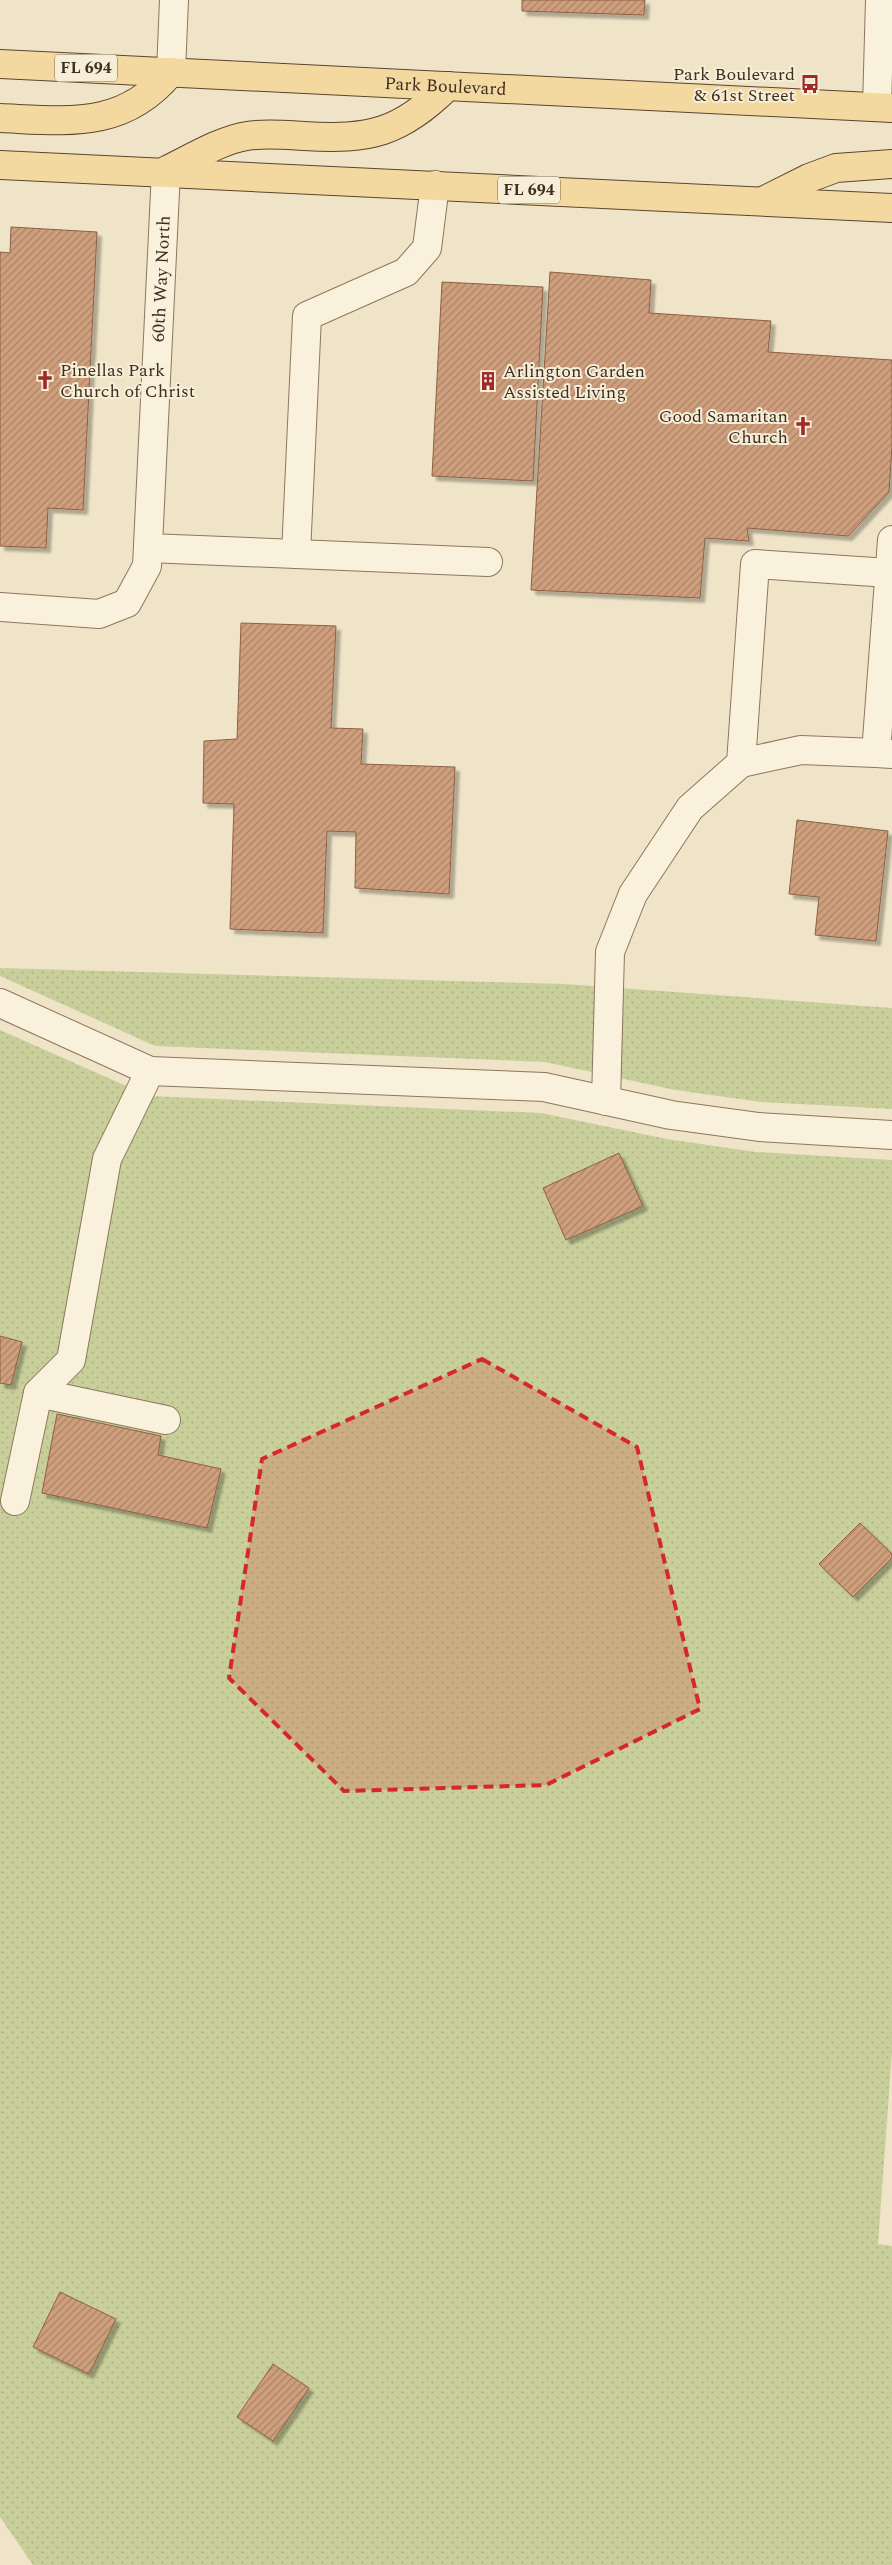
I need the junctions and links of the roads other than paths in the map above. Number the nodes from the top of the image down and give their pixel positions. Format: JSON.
{"nodes":[{"id":1,"x":174,"y":0,"type":"edge"},
{"id":2,"x":880,"y":0,"type":"edge"},
{"id":3,"x":0,"y":64,"type":"edge"},
{"id":4,"x":171,"y":72,"type":"junction"},
{"id":5,"x":448,"y":86,"type":"junction"},
{"id":6,"x":884,"y":108,"type":"edge"},
{"id":7,"x":0,"y":118,"type":"edge"},
{"id":8,"x":0,"y":164,"type":"edge"},
{"id":9,"x":892,"y":164,"type":"edge"},
{"id":10,"x":166,"y":171,"type":"junction"},
{"id":11,"x":435,"y":185,"type":"junction"},
{"id":12,"x":762,"y":202,"type":"junction"},
{"id":13,"x":892,"y":208,"type":"edge"},
{"id":14,"x":892,"y":540,"type":"edge"},
{"id":15,"x":296,"y":554,"type":"junction"},
{"id":16,"x":148,"y":557,"type":"junction"},
{"id":17,"x":488,"y":562,"type":"dead end"},
{"id":18,"x":889,"y":573,"type":"junction"},
{"id":19,"x":0,"y":607,"type":"edge"},
{"id":20,"x":884,"y":753,"type":"edge"},
{"id":21,"x":741,"y":763,"type":"junction"},
{"id":22,"x":0,"y":1003,"type":"edge"},
{"id":23,"x":150,"y":1071,"type":"junction"},
{"id":24,"x":606,"y":1101,"type":"junction"},
{"id":25,"x":892,"y":1135,"type":"edge"},
{"id":26,"x":38,"y":1393,"type":"junction"},
{"id":27,"x":166,"y":1420,"type":"dead end"},
{"id":28,"x":15,"y":1501,"type":"dead end"}],
"edges":[{"from":1,"to":4,"type":"street"},
{"from":2,"to":6,"type":"street"},
{"from":3,"to":4,"type":"main road","name":"Park Boulevard","number":"FL 694"},
{"from":4,"to":5,"type":"main road","name":"Park Boulevard","number":"FL 694"},
{"from":4,"to":7,"type":"main road"},
{"from":5,"to":6,"type":"main road","name":"Park Boulevard","number":"FL 694"},
{"from":5,"to":10,"type":"main road"},
{"from":8,"to":10,"type":"main road","number":"FL 694"},
{"from":9,"to":12,"type":"main road"},
{"from":10,"to":11,"type":"main road","number":"FL 694"},
{"from":10,"to":16,"type":"street","name":"60th Way North"},
{"from":11,"to":12,"type":"main road","number":"FL 694"},
{"from":11,"to":15,"type":"street"},
{"from":12,"to":13,"type":"main road","number":"FL 694"},
{"from":14,"to":18,"type":"street"},
{"from":15,"to":16,"type":"street"},
{"from":15,"to":17,"type":"street"},
{"from":16,"to":19,"type":"street"},
{"from":18,"to":20,"type":"street"},
{"from":18,"to":21,"type":"street"},
{"from":20,"to":21,"type":"street"},
{"from":21,"to":24,"type":"street"},
{"from":22,"to":23,"type":"street"},
{"from":23,"to":24,"type":"street"},
{"from":23,"to":26,"type":"street"},
{"from":24,"to":25,"type":"street"},
{"from":26,"to":27,"type":"street"},
{"from":26,"to":28,"type":"street"}]}
